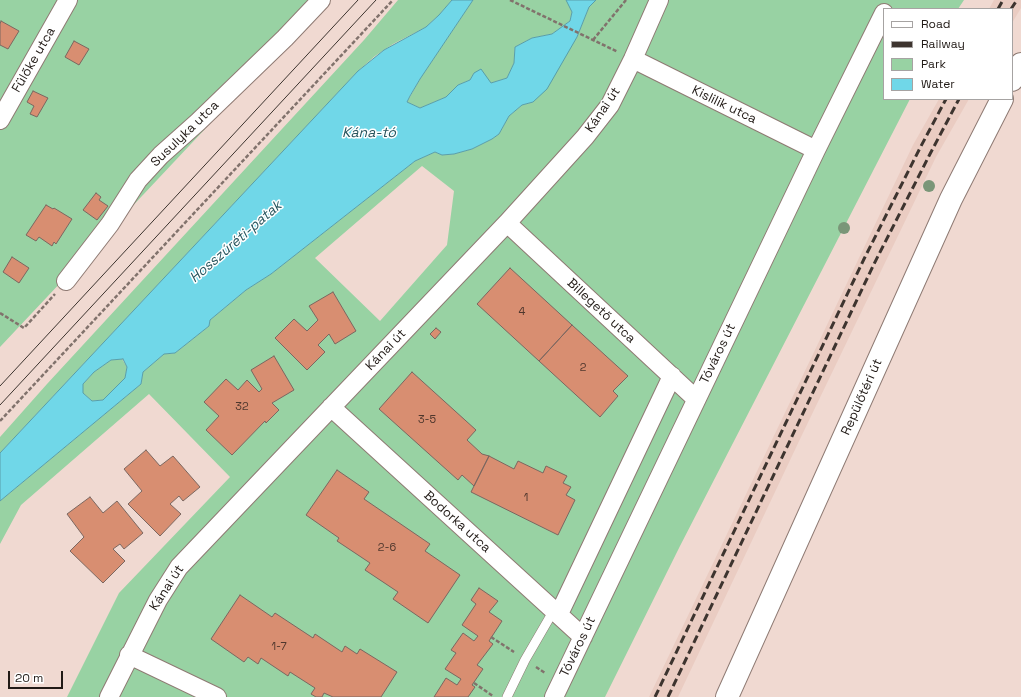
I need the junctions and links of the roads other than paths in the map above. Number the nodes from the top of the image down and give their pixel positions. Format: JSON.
{"nodes":[{"id":1,"x":68,"y":0,"type":"edge"},
{"id":2,"x":321,"y":0,"type":"edge"},
{"id":3,"x":659,"y":0,"type":"edge"},
{"id":4,"x":883,"y":15,"type":"edge"},
{"id":5,"x":633,"y":59,"type":"junction"},
{"id":6,"x":1021,"y":64,"type":"edge"},
{"id":7,"x":1013,"y":78,"type":"edge"},
{"id":8,"x":1001,"y":100,"type":"edge"},
{"id":9,"x":0,"y":120,"type":"edge"},
{"id":10,"x":816,"y":150,"type":"junction"},
{"id":11,"x":507,"y":223,"type":"junction"},
{"id":12,"x":66,"y":281,"type":"road end"},
{"id":13,"x":672,"y":376,"type":"junction"},
{"id":14,"x":696,"y":399,"type":"junction"},
{"id":15,"x":331,"y":407,"type":"junction"},
{"id":16,"x":556,"y":612,"type":"junction"},
{"id":17,"x":583,"y":637,"type":"junction"},
{"id":18,"x":129,"y":655,"type":"junction"},
{"id":19,"x":109,"y":697,"type":"edge"},
{"id":20,"x":217,"y":697,"type":"edge"},
{"id":21,"x":508,"y":697,"type":"edge"},
{"id":22,"x":554,"y":697,"type":"edge"},
{"id":23,"x":727,"y":697,"type":"edge"}],
"edges":[{"from":1,"to":9,"type":"street","name":"Fülőke utca"},
{"from":2,"to":12,"type":"street","name":"Susulyka utca"},
{"from":3,"to":5,"type":"street","name":"Kánai út"},
{"from":4,"to":10,"type":"street","name":"Tóváros út"},
{"from":5,"to":10,"type":"street","name":"Kislilik utca"},
{"from":5,"to":11,"type":"street","name":"Kánai út"},
{"from":6,"to":7,"type":"street"},
{"from":8,"to":23,"type":"street","name":"Repülőtéri út"},
{"from":10,"to":14,"type":"street","name":"Tóváros út"},
{"from":11,"to":13,"type":"street","name":"Billegető utca"},
{"from":11,"to":15,"type":"street","name":"Kánai út"},
{"from":13,"to":14,"type":"street","name":"Billegető utca"},
{"from":13,"to":16,"type":"street"},
{"from":14,"to":17,"type":"street","name":"Tóváros út"},
{"from":15,"to":16,"type":"street","name":"Bodorka utca"},
{"from":15,"to":18,"type":"street","name":"Kánai út"},
{"from":16,"to":17,"type":"street","name":"Bodorka utca"},
{"from":16,"to":21,"type":"lane"},
{"from":17,"to":22,"type":"street","name":"Tóváros út"},
{"from":18,"to":19,"type":"street","name":"Kánai út"},
{"from":18,"to":20,"type":"street"}]}
